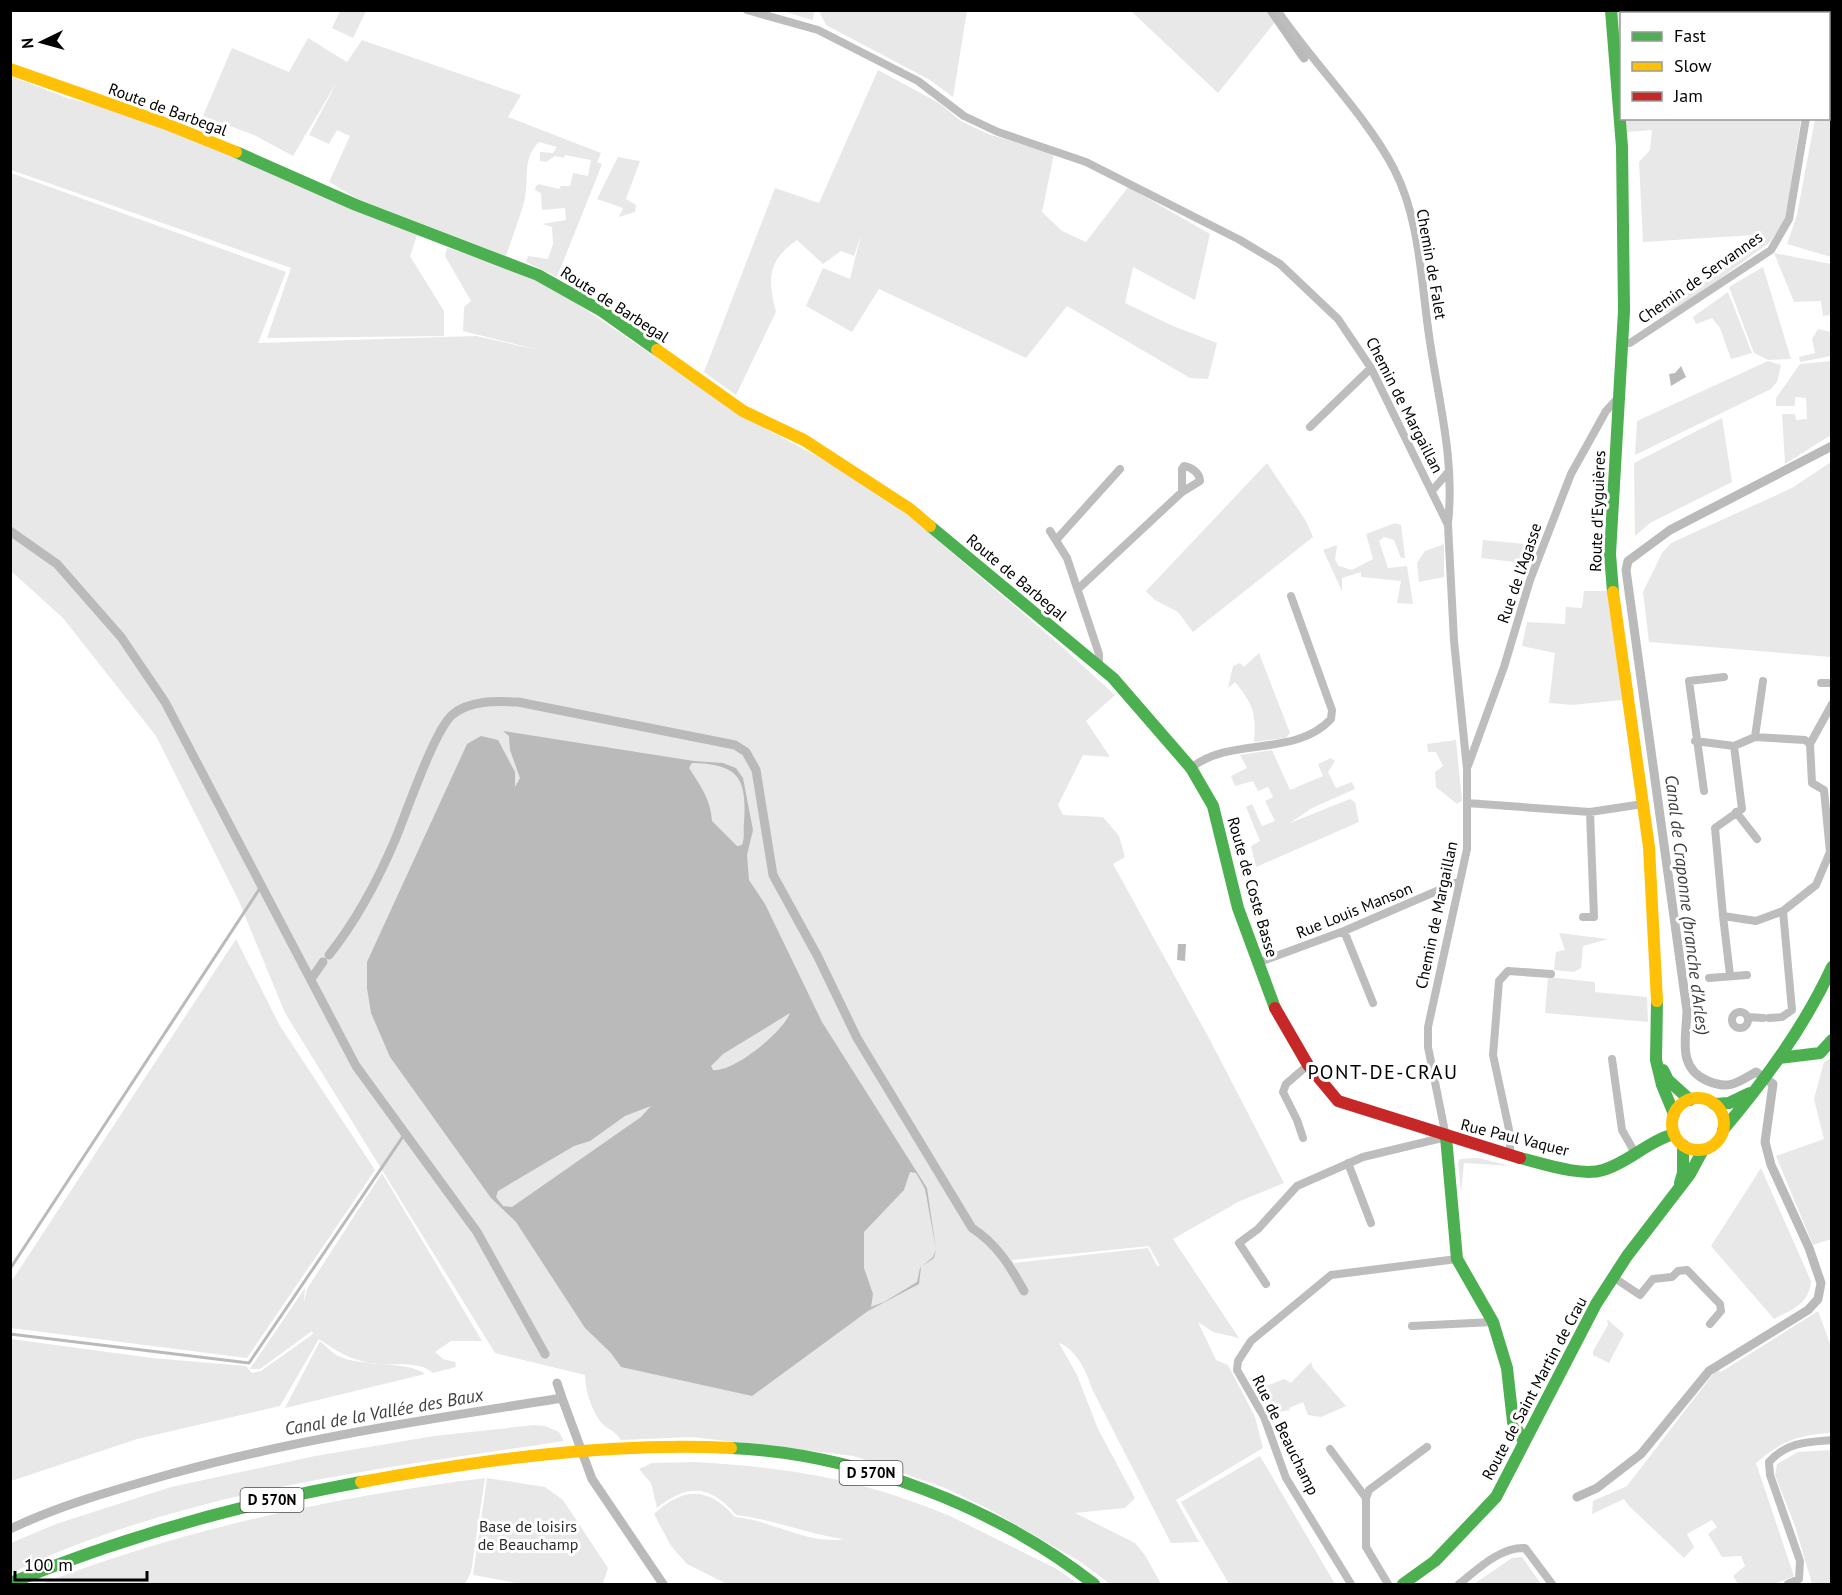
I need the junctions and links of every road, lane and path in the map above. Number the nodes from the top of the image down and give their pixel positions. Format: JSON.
{"nodes":[{"id":1,"x":747,"y":10,"type":"edge"},
{"id":2,"x":1277,"y":10,"type":"edge"},
{"id":3,"x":1611,"y":10,"type":"edge"},
{"id":4,"x":10,"y":69,"type":"edge"},
{"id":5,"x":1806,"y":120,"type":"edge"},
{"id":6,"x":1622,"y":343,"type":"junction"},
{"id":7,"x":1371,"y":368,"type":"junction"},
{"id":8,"x":1619,"y":397,"type":"junction"},
{"id":9,"x":1310,"y":428,"type":"dead end"},
{"id":10,"x":1120,"y":469,"type":"dead end"},
{"id":11,"x":1449,"y":471,"type":"junction"},
{"id":12,"x":1432,"y":491,"type":"junction"},
{"id":13,"x":1182,"y":492,"type":"dead end"},
{"id":14,"x":1448,"y":525,"type":"junction"},
{"id":15,"x":1050,"y":531,"type":"dead end"},
{"id":16,"x":1058,"y":539,"type":"junction"},
{"id":17,"x":1078,"y":589,"type":"junction"},
{"id":18,"x":1291,"y":596,"type":"dead end"},
{"id":19,"x":1075,"y":647,"type":"joint"},
{"id":20,"x":1099,"y":666,"type":"junction"},
{"id":21,"x":1724,"y":677,"type":"dead end"},
{"id":22,"x":1763,"y":681,"type":"dead end"},
{"id":23,"x":1821,"y":683,"type":"dead end"},
{"id":24,"x":1832,"y":683,"type":"edge"},
{"id":25,"x":1832,"y":704,"type":"edge"},
{"id":26,"x":1755,"y":737,"type":"junction"},
{"id":27,"x":1695,"y":741,"type":"junction"},
{"id":28,"x":1810,"y":744,"type":"junction"},
{"id":29,"x":1734,"y":746,"type":"junction"},
{"id":30,"x":1191,"y":768,"type":"junction"},
{"id":31,"x":1467,"y":769,"type":"junction"},
{"id":32,"x":1828,"y":789,"type":"edge"},
{"id":33,"x":1704,"y":791,"type":"dead end"},
{"id":34,"x":1467,"y":803,"type":"junction"},
{"id":35,"x":1643,"y":804,"type":"junction"},
{"id":36,"x":1590,"y":812,"type":"junction"},
{"id":37,"x":1736,"y":812,"type":"junction"},
{"id":38,"x":1757,"y":839,"type":"dead end"},
{"id":39,"x":1831,"y":853,"type":"edge"},
{"id":40,"x":1460,"y":881,"type":"junction"},
{"id":41,"x":1784,"y":911,"type":"junction"},
{"id":42,"x":1724,"y":916,"type":"junction"},
{"id":43,"x":1583,"y":917,"type":"dead end"},
{"id":44,"x":1344,"y":932,"type":"junction"},
{"id":45,"x":1257,"y":963,"type":"junction"},
{"id":46,"x":1831,"y":967,"type":"edge"},
{"id":47,"x":1551,"y":974,"type":"dead end"},
{"id":48,"x":1730,"y":975,"type":"junction"},
{"id":49,"x":1747,"y":975,"type":"dead end"},
{"id":50,"x":1709,"y":978,"type":"dead end"},
{"id":51,"x":1373,"y":1003,"type":"dead end"},
{"id":52,"x":1748,"y":1017,"type":"dead end"},
{"id":53,"x":1832,"y":1040,"type":"edge"},
{"id":54,"x":1658,"y":1047,"type":"junction"},
{"id":55,"x":1779,"y":1058,"type":"junction"},
{"id":56,"x":1612,"y":1059,"type":"dead end"},
{"id":57,"x":1308,"y":1065,"type":"junction"},
{"id":58,"x":1757,"y":1088,"type":"junction"},
{"id":59,"x":1690,"y":1100,"type":"junction"},
{"id":60,"x":1714,"y":1104,"type":"junction"},
{"id":61,"x":1674,"y":1114,"type":"junction"},
{"id":62,"x":1723,"y":1130,"type":"junction"},
{"id":63,"x":1674,"y":1134,"type":"junction"},
{"id":64,"x":1446,"y":1137,"type":"junction"},
{"id":65,"x":1303,"y":1138,"type":"dead end"},
{"id":66,"x":1475,"y":1144,"type":"junction"},
{"id":67,"x":1683,"y":1145,"type":"junction"},
{"id":68,"x":1703,"y":1150,"type":"junction"},
{"id":69,"x":1635,"y":1153,"type":"junction"},
{"id":70,"x":1510,"y":1155,"type":"junction"},
{"id":71,"x":1448,"y":1159,"type":"junction"},
{"id":72,"x":1348,"y":1163,"type":"junction"},
{"id":73,"x":1677,"y":1190,"type":"junction"},
{"id":74,"x":1371,"y":1223,"type":"dead end"},
{"id":75,"x":1457,"y":1259,"type":"junction"},
{"id":76,"x":1613,"y":1277,"type":"junction"},
{"id":77,"x":1266,"y":1284,"type":"dead end"},
{"id":78,"x":1493,"y":1322,"type":"junction"},
{"id":79,"x":1710,"y":1324,"type":"dead end"},
{"id":80,"x":1412,"y":1326,"type":"dead end"},
{"id":81,"x":1832,"y":1440,"type":"edge"},
{"id":82,"x":1524,"y":1442,"type":"junction"},
{"id":83,"x":1428,"y":1447,"type":"dead end"},
{"id":84,"x":1330,"y":1449,"type":"dead end"},
{"id":85,"x":1366,"y":1498,"type":"junction"},
{"id":86,"x":10,"y":1583,"type":"edge"},
{"id":87,"x":1094,"y":1584,"type":"edge"},
{"id":88,"x":1351,"y":1584,"type":"edge"},
{"id":89,"x":1388,"y":1584,"type":"edge"},
{"id":90,"x":1405,"y":1584,"type":"edge"},
{"id":91,"x":1459,"y":1584,"type":"edge"},
{"id":92,"x":1552,"y":1584,"type":"edge"},
{"id":93,"x":1788,"y":1584,"type":"edge"}],
"edges":[{"from":1,"to":7,"type":"street","name":"Chemin de Margaillan"},
{"from":2,"to":11,"type":"street","name":"Chemin de Falet"},
{"from":3,"to":6,"type":"main road","name":"Route d'Eyguières"},
{"from":4,"to":19,"type":"main road","name":"Route de Barbegal"},
{"from":5,"to":6,"type":"street","name":"Chemin de Servannes"},
{"from":6,"to":8,"type":"main road","name":"Route d'Eyguières"},
{"from":7,"to":9,"type":"street"},
{"from":7,"to":12,"type":"street","name":"Chemin de Margaillan"},
{"from":8,"to":31,"type":"street","name":"Rue de l'Agasse"},
{"from":8,"to":35,"type":"main road","name":"Route d'Eyguières"},
{"from":10,"to":16,"type":"street"},
{"from":11,"to":12,"type":"street"},
{"from":11,"to":14,"type":"street","name":"Chemin de Falet"},
{"from":12,"to":14,"type":"street","name":"Chemin de Margaillan"},
{"from":13,"to":17,"type":"street"},
{"from":14,"to":31,"type":"street","name":"Chemin de Margaillan"},
{"from":15,"to":16,"type":"street"},
{"from":16,"to":17,"type":"street"},
{"from":17,"to":20,"type":"street"},
{"from":18,"to":30,"type":"street"},
{"from":19,"to":20,"type":"main road","name":"Route de Coste Basse"},
{"from":20,"to":30,"type":"main road","name":"Route de Coste Basse"},
{"from":21,"to":27,"type":"street"},
{"from":22,"to":26,"type":"street"},
{"from":23,"to":24,"type":"street"},
{"from":25,"to":28,"type":"street"},
{"from":26,"to":28,"type":"street"},
{"from":26,"to":29,"type":"street"},
{"from":27,"to":29,"type":"street"},
{"from":27,"to":33,"type":"street"},
{"from":28,"to":32,"type":"street"},
{"from":29,"to":37,"type":"street"},
{"from":30,"to":45,"type":"main road","name":"Route de Coste Basse"},
{"from":31,"to":34,"type":"street","name":"Chemin de Margaillan"},
{"from":32,"to":39,"type":"street"},
{"from":34,"to":36,"type":"street"},
{"from":34,"to":40,"type":"street","name":"Chemin de Margaillan"},
{"from":35,"to":36,"type":"street"},
{"from":35,"to":54,"type":"main road","name":"Route d'Eyguières"},
{"from":36,"to":43,"type":"street"},
{"from":37,"to":38,"type":"street"},
{"from":37,"to":42,"type":"street"},
{"from":39,"to":41,"type":"street"},
{"from":40,"to":44,"type":"street","name":"Rue Louis Manson"},
{"from":40,"to":64,"type":"street","name":"Chemin de Margaillan"},
{"from":41,"to":42,"type":"street"},
{"from":41,"to":52,"type":"street"},
{"from":42,"to":48,"type":"street"},
{"from":44,"to":45,"type":"street","name":"Rue Louis Manson"},
{"from":44,"to":51,"type":"street"},
{"from":45,"to":57,"type":"main road","name":"Route de Coste Basse"},
{"from":46,"to":55,"type":"main road"},
{"from":47,"to":70,"type":"street"},
{"from":48,"to":49,"type":"street"},
{"from":48,"to":50,"type":"street"},
{"from":53,"to":55,"type":"main road"},
{"from":54,"to":59,"type":"main road","name":"Route d'Eyguières"},
{"from":54,"to":61,"type":"main road","name":"Route d'Eyguières"},
{"from":55,"to":58,"type":"main road"},
{"from":56,"to":69,"type":"street"},
{"from":57,"to":64,"type":"main road","name":"Route de Coste Basse"},
{"from":57,"to":65,"type":"street"},
{"from":58,"to":60,"type":"main road"},
{"from":58,"to":62,"type":"main road"},
{"from":59,"to":60,"type":"main road"},
{"from":59,"to":61,"type":"main road"},
{"from":60,"to":62,"type":"main road"},
{"from":61,"to":63,"type":"main road"},
{"from":62,"to":68,"type":"main road"},
{"from":63,"to":67,"type":"main road"},
{"from":63,"to":69,"type":"main road","name":"Rue Paul Vaquer"},
{"from":64,"to":66,"type":"main road","name":"Rue Paul Vaquer"},
{"from":64,"to":71,"type":"main road"},
{"from":64,"to":72,"type":"street"},
{"from":66,"to":70,"type":"main road","name":"Rue Paul Vaquer"},
{"from":66,"to":71,"type":"main road"},
{"from":67,"to":68,"type":"main road"},
{"from":67,"to":73,"type":"main road","name":"Route de Saint Martin de Crau"},
{"from":68,"to":73,"type":"main road","name":"Route de Saint Martin de Crau"},
{"from":69,"to":70,"type":"main road","name":"Rue Paul Vaquer"},
{"from":71,"to":75,"type":"main road"},
{"from":72,"to":74,"type":"street"},
{"from":72,"to":77,"type":"street"},
{"from":73,"to":76,"type":"main road","name":"Route de Saint Martin de Crau"},
{"from":75,"to":78,"type":"main road"},
{"from":75,"to":88,"type":"street","name":"Rue de Beauchamp"},
{"from":76,"to":79,"type":"street"},
{"from":76,"to":82,"type":"main road","name":"Route de Saint Martin de Crau"},
{"from":78,"to":80,"type":"street"},
{"from":78,"to":82,"type":"main road"},
{"from":81,"to":93,"type":"street"},
{"from":82,"to":90,"type":"main road","name":"Route de Saint Martin de Crau"},
{"from":83,"to":85,"type":"street"},
{"from":84,"to":85,"type":"street"},
{"from":85,"to":89,"type":"street"},
{"from":86,"to":87,"type":"main road","number":"D 570N"},
{"from":91,"to":92,"type":"street"}]}
